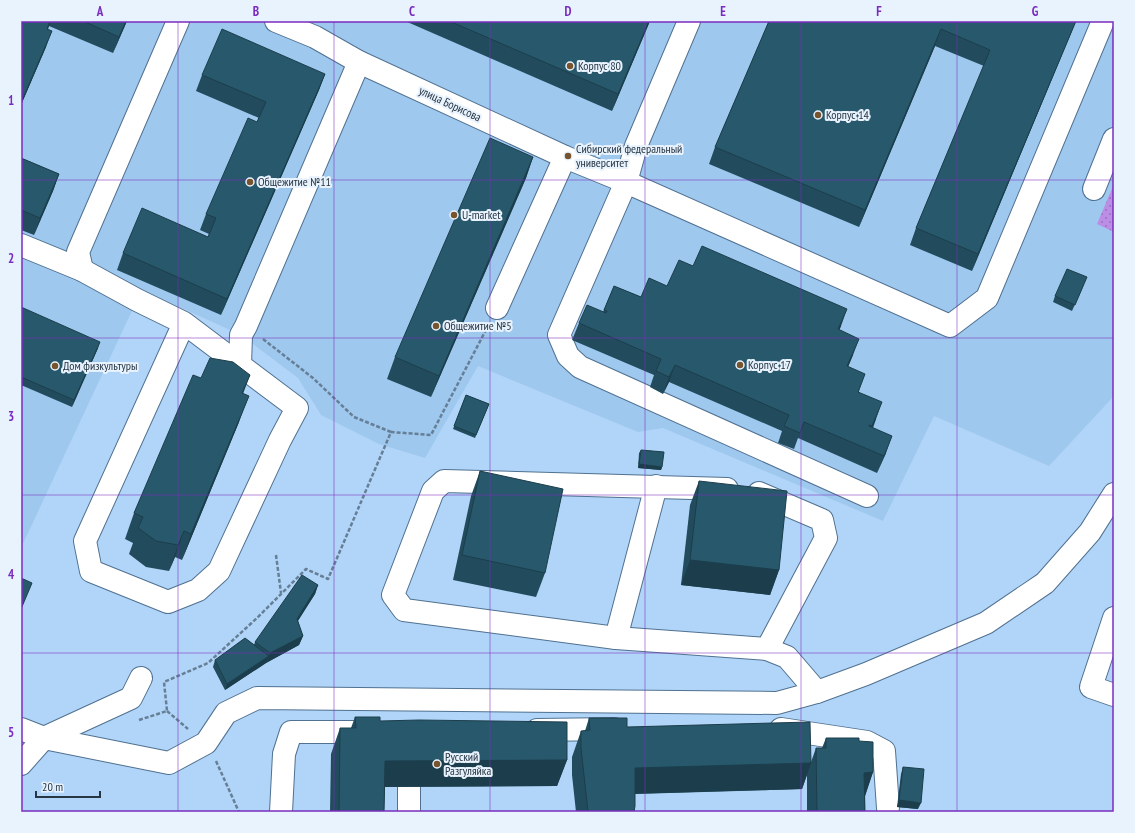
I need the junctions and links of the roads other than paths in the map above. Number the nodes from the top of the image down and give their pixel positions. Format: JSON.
{"nodes":[{"id":1,"x":178,"y":21,"type":"edge"},
{"id":2,"x":276,"y":21,"type":"edge"},
{"id":3,"x":689,"y":21,"type":"edge"},
{"id":4,"x":1103,"y":21,"type":"edge"},
{"id":5,"x":319,"y":29,"type":"edge"},
{"id":6,"x":359,"y":62,"type":"junction"},
{"id":7,"x":1114,"y":139,"type":"edge"},
{"id":8,"x":565,"y":157,"type":"junction"},
{"id":9,"x":626,"y":182,"type":"junction"},
{"id":10,"x":1094,"y":189,"type":"dead end"},
{"id":11,"x":21,"y":245,"type":"edge"},
{"id":12,"x":82,"y":270,"type":"junction"},
{"id":13,"x":497,"y":308,"type":"road end"},
{"id":14,"x":184,"y":323,"type":"junction"},
{"id":15,"x":240,"y":364,"type":"junction"},
{"id":16,"x":656,"y":486,"type":"junction"},
{"id":17,"x":1114,"y":494,"type":"edge"},
{"id":18,"x":867,"y":496,"type":"dead end"},
{"id":19,"x":1114,"y":618,"type":"edge"},
{"id":20,"x":616,"y":638,"type":"junction"},
{"id":21,"x":767,"y":648,"type":"junction"},
{"id":22,"x":140,"y":678,"type":"dead end"},
{"id":23,"x":817,"y":692,"type":"junction"},
{"id":24,"x":1114,"y":695,"type":"edge"},
{"id":25,"x":759,"y":728,"type":"edge"},
{"id":26,"x":21,"y":729,"type":"edge"},
{"id":27,"x":632,"y":729,"type":"edge"},
{"id":28,"x":520,"y":730,"type":"edge"},
{"id":29,"x":385,"y":732,"type":"edge"},
{"id":30,"x":44,"y":738,"type":"junction"},
{"id":31,"x":21,"y":764,"type":"edge"},
{"id":32,"x":409,"y":786,"type":"edge"},
{"id":33,"x":888,"y":808,"type":"dead end"},
{"id":34,"x":281,"y":812,"type":"edge"},
{"id":35,"x":409,"y":812,"type":"edge"}],
"edges":[{"from":1,"to":12,"type":"street"},
{"from":2,"to":5,"type":"street","name":"улица Борисова"},
{"from":3,"to":9,"type":"street"},
{"from":4,"to":9,"type":"street","name":"улица Борисова"},
{"from":5,"to":6,"type":"street","name":"улица Борисова"},
{"from":6,"to":8,"type":"street","name":"улица Борисова"},
{"from":6,"to":15,"type":"street"},
{"from":7,"to":10,"type":"street"},
{"from":8,"to":9,"type":"street","name":"улица Борисова"},
{"from":8,"to":13,"type":"street"},
{"from":9,"to":18,"type":"street"},
{"from":11,"to":12,"type":"street"},
{"from":12,"to":14,"type":"street"},
{"from":14,"to":15,"type":"street"},
{"from":14,"to":15,"type":"street"},
{"from":16,"to":20,"type":"street"},
{"from":16,"to":20,"type":"street"},
{"from":16,"to":21,"type":"street"},
{"from":17,"to":23,"type":"street"},
{"from":19,"to":24,"type":"street"},
{"from":20,"to":21,"type":"street"},
{"from":21,"to":23,"type":"street"},
{"from":22,"to":30,"type":"street"},
{"from":23,"to":30,"type":"street"},
{"from":25,"to":33,"type":"street"},
{"from":26,"to":30,"type":"street"},
{"from":27,"to":28,"type":"street"},
{"from":29,"to":34,"type":"street"},
{"from":30,"to":31,"type":"street"},
{"from":32,"to":35,"type":"street"}]}
